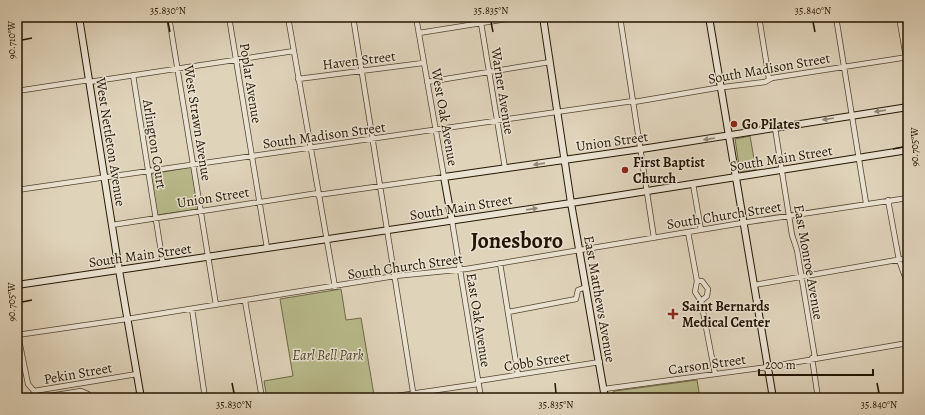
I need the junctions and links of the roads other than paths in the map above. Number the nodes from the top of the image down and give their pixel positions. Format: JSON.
{"nodes":[{"id":1,"x":79,"y":17,"type":"edge"},
{"id":2,"x":169,"y":17,"type":"edge"},
{"id":3,"x":229,"y":17,"type":"edge"},
{"id":4,"x":299,"y":17,"type":"edge"},
{"id":5,"x":352,"y":17,"type":"edge"},
{"id":6,"x":416,"y":17,"type":"edge"},
{"id":7,"x":480,"y":17,"type":"edge"},
{"id":8,"x":520,"y":17,"type":"edge"},
{"id":9,"x":543,"y":17,"type":"edge"},
{"id":10,"x":620,"y":17,"type":"edge"},
{"id":11,"x":708,"y":17,"type":"edge"},
{"id":12,"x":759,"y":17,"type":"edge"},
{"id":13,"x":836,"y":17,"type":"edge"},
{"id":14,"x":899,"y":17,"type":"edge"},
{"id":15,"x":288,"y":18,"type":"edge"},
{"id":16,"x":481,"y":23,"type":"junction"},
{"id":17,"x":419,"y":33,"type":"junction"},
{"id":18,"x":294,"y":51,"type":"junction"},
{"id":19,"x":907,"y":57,"type":"edge"},
{"id":20,"x":236,"y":60,"type":"junction"},
{"id":21,"x":550,"y":62,"type":"junction"},
{"id":22,"x":423,"y":63,"type":"junction"},
{"id":23,"x":844,"y":66,"type":"junction"},
{"id":24,"x":177,"y":68,"type":"junction"},
{"id":25,"x":362,"y":72,"type":"junction"},
{"id":26,"x":489,"y":72,"type":"junction"},
{"id":27,"x":132,"y":75,"type":"junction"},
{"id":28,"x":769,"y":79,"type":"junction"},
{"id":29,"x":298,"y":80,"type":"junction"},
{"id":30,"x":89,"y":81,"type":"junction"},
{"id":31,"x":426,"y":82,"type":"junction"},
{"id":32,"x":721,"y":88,"type":"junction"},
{"id":33,"x":17,"y":91,"type":"edge"},
{"id":34,"x":633,"y":102,"type":"junction"},
{"id":35,"x":908,"y":107,"type":"edge"},
{"id":36,"x":558,"y":112,"type":"junction"},
{"id":37,"x":852,"y":115,"type":"junction"},
{"id":38,"x":497,"y":120,"type":"junction"},
{"id":39,"x":775,"y":128,"type":"junction"},
{"id":40,"x":435,"y":129,"type":"junction"},
{"id":41,"x":728,"y":136,"type":"junction"},
{"id":42,"x":373,"y":139,"type":"junction"},
{"id":43,"x":311,"y":148,"type":"junction"},
{"id":44,"x":641,"y":149,"type":"junction"},
{"id":45,"x":908,"y":150,"type":"edge"},
{"id":46,"x":252,"y":157,"type":"junction"},
{"id":47,"x":858,"y":158,"type":"junction"},
{"id":48,"x":565,"y":160,"type":"junction"},
{"id":49,"x":193,"y":165,"type":"junction"},
{"id":50,"x":505,"y":168,"type":"junction"},
{"id":51,"x":782,"y":170,"type":"junction"},
{"id":52,"x":148,"y":172,"type":"junction"},
{"id":53,"x":444,"y":177,"type":"junction"},
{"id":54,"x":736,"y":177,"type":"junction"},
{"id":55,"x":105,"y":178,"type":"junction"},
{"id":56,"x":693,"y":184,"type":"junction"},
{"id":57,"x":380,"y":186,"type":"junction"},
{"id":58,"x":17,"y":190,"type":"edge"},
{"id":59,"x":647,"y":192,"type":"junction"},
{"id":60,"x":318,"y":194,"type":"junction"},
{"id":61,"x":908,"y":198,"type":"edge"},
{"id":62,"x":888,"y":200,"type":"junction"},
{"id":63,"x":260,"y":202,"type":"junction"},
{"id":64,"x":572,"y":203,"type":"junction"},
{"id":65,"x":866,"y":203,"type":"junction"},
{"id":66,"x":201,"y":211,"type":"junction"},
{"id":67,"x":789,"y":215,"type":"junction"},
{"id":68,"x":155,"y":218,"type":"junction"},
{"id":69,"x":452,"y":221,"type":"junction"},
{"id":70,"x":743,"y":222,"type":"junction"},
{"id":71,"x":112,"y":225,"type":"junction"},
{"id":72,"x":388,"y":230,"type":"junction"},
{"id":73,"x":701,"y":230,"type":"junction"},
{"id":74,"x":688,"y":232,"type":"junction"},
{"id":75,"x":654,"y":238,"type":"junction"},
{"id":76,"x":327,"y":240,"type":"junction"},
{"id":77,"x":267,"y":248,"type":"junction"},
{"id":78,"x":580,"y":250,"type":"junction"},
{"id":79,"x":208,"y":257,"type":"junction"},
{"id":80,"x":908,"y":258,"type":"edge"},
{"id":81,"x":899,"y":260,"type":"junction"},
{"id":82,"x":500,"y":263,"type":"junction"},
{"id":83,"x":163,"y":264,"type":"junction"},
{"id":84,"x":460,"y":269,"type":"junction"},
{"id":85,"x":119,"y":270,"type":"junction"},
{"id":86,"x":396,"y":276,"type":"junction"},
{"id":87,"x":801,"y":277,"type":"junction"},
{"id":88,"x":697,"y":281,"type":"junction"},
{"id":89,"x":17,"y":285,"type":"edge"},
{"id":90,"x":754,"y":285,"type":"junction"},
{"id":91,"x":908,"y":285,"type":"edge"},
{"id":92,"x":335,"y":287,"type":"junction"},
{"id":93,"x":586,"y":287,"type":"junction"},
{"id":94,"x":245,"y":301,"type":"junction"},
{"id":95,"x":701,"y":302,"type":"junction"},
{"id":96,"x":216,"y":305,"type":"junction"},
{"id":97,"x":192,"y":309,"type":"junction"},
{"id":98,"x":508,"y":312,"type":"junction"},
{"id":99,"x":127,"y":319,"type":"junction"},
{"id":100,"x":17,"y":335,"type":"edge"},
{"id":101,"x":908,"y":343,"type":"edge"},
{"id":102,"x":813,"y":358,"type":"junction"},
{"id":103,"x":600,"y":362,"type":"junction"},
{"id":104,"x":768,"y":367,"type":"junction"},
{"id":105,"x":137,"y":374,"type":"junction"},
{"id":106,"x":714,"y":374,"type":"junction"},
{"id":107,"x":518,"y":375,"type":"junction"},
{"id":108,"x":478,"y":382,"type":"junction"},
{"id":109,"x":604,"y":389,"type":"junction"},
{"id":110,"x":141,"y":396,"type":"edge"},
{"id":111,"x":414,"y":396,"type":"edge"},
{"id":112,"x":37,"y":398,"type":"edge"},
{"id":113,"x":90,"y":398,"type":"edge"},
{"id":114,"x":122,"y":398,"type":"edge"},
{"id":115,"x":205,"y":398,"type":"edge"},
{"id":116,"x":262,"y":398,"type":"edge"},
{"id":117,"x":383,"y":398,"type":"edge"},
{"id":118,"x":481,"y":398,"type":"edge"},
{"id":119,"x":605,"y":398,"type":"edge"},
{"id":120,"x":773,"y":398,"type":"edge"},
{"id":121,"x":818,"y":398,"type":"edge"}],
"edges":[{"from":1,"to":30,"type":"main road","name":"West Nettleton Avenue"},
{"from":2,"to":24,"type":"street","name":"West Strawn Avenue"},
{"from":3,"to":20,"type":"street","name":"Poplar Avenue"},
{"from":4,"to":15,"type":"street"},
{"from":5,"to":25,"type":"street"},
{"from":6,"to":17,"type":"street","name":"West Oak Avenue"},
{"from":7,"to":16,"type":"street","name":"Warner Avenue"},
{"from":8,"to":16,"type":"street"},
{"from":9,"to":21,"type":"main road","name":"East Matthews Avenue"},
{"from":10,"to":34,"type":"street"},
{"from":11,"to":32,"type":"main road"},
{"from":12,"to":28,"type":"street"},
{"from":13,"to":23,"type":"street"},
{"from":14,"to":19,"type":"street"},
{"from":15,"to":18,"type":"street"},
{"from":16,"to":17,"type":"street"},
{"from":16,"to":26,"type":"street","name":"Warner Avenue"},
{"from":17,"to":22,"type":"street","name":"West Oak Avenue"},
{"from":18,"to":20,"type":"street"},
{"from":18,"to":29,"type":"street"},
{"from":19,"to":23,"type":"street","name":"South Madison Street"},
{"from":20,"to":24,"type":"street"},
{"from":20,"to":46,"type":"street","name":"Poplar Avenue"},
{"from":21,"to":26,"type":"street"},
{"from":21,"to":36,"type":"main road","name":"East Matthews Avenue"},
{"from":22,"to":25,"type":"street","name":"Haven Street"},
{"from":22,"to":31,"type":"street","name":"West Oak Avenue"},
{"from":23,"to":28,"type":"street","name":"South Madison Street"},
{"from":23,"to":37,"type":"street"},
{"from":24,"to":27,"type":"street"},
{"from":24,"to":49,"type":"street","name":"West Strawn Avenue"},
{"from":25,"to":29,"type":"street","name":"Haven Street"},
{"from":25,"to":42,"type":"street"},
{"from":26,"to":31,"type":"street"},
{"from":26,"to":38,"type":"street","name":"Warner Avenue"},
{"from":27,"to":30,"type":"street"},
{"from":27,"to":52,"type":"street","name":"Arlington Court"},
{"from":28,"to":32,"type":"street","name":"South Madison Street"},
{"from":29,"to":43,"type":"street"},
{"from":30,"to":33,"type":"street"},
{"from":30,"to":55,"type":"main road","name":"West Nettleton Avenue"},
{"from":31,"to":40,"type":"street","name":"West Oak Avenue"},
{"from":32,"to":34,"type":"street","name":"South Madison Street"},
{"from":32,"to":41,"type":"main road"},
{"from":34,"to":36,"type":"street","name":"South Madison Street"},
{"from":34,"to":44,"type":"street"},
{"from":35,"to":37,"type":"main road","name":"Union Street","one_way":true},
{"from":36,"to":38,"type":"street","name":"South Madison Street"},
{"from":36,"to":48,"type":"main road","name":"East Matthews Avenue"},
{"from":37,"to":39,"type":"main road","name":"Union Street","one_way":true},
{"from":37,"to":47,"type":"street"},
{"from":38,"to":40,"type":"street","name":"South Madison Street"},
{"from":38,"to":50,"type":"street","name":"Warner Avenue"},
{"from":39,"to":41,"type":"main road","name":"Union Street"},
{"from":39,"to":51,"type":"street","name":"East Monroe Avenue"},
{"from":40,"to":42,"type":"street","name":"South Madison Street"},
{"from":40,"to":53,"type":"street","name":"West Oak Avenue"},
{"from":41,"to":44,"type":"main road","name":"Union Street","one_way":true},
{"from":41,"to":54,"type":"main road"},
{"from":42,"to":43,"type":"street","name":"South Madison Street"},
{"from":42,"to":57,"type":"street"},
{"from":43,"to":46,"type":"street","name":"South Madison Street"},
{"from":43,"to":60,"type":"street"},
{"from":44,"to":48,"type":"main road","name":"Union Street"},
{"from":44,"to":59,"type":"street"},
{"from":45,"to":47,"type":"main road","name":"South Main Street"},
{"from":46,"to":49,"type":"street","name":"South Madison Street"},
{"from":46,"to":63,"type":"street","name":"Poplar Avenue"},
{"from":47,"to":51,"type":"main road","name":"South Main Street"},
{"from":47,"to":65,"type":"street"},
{"from":48,"to":50,"type":"main road","name":"Union Street","one_way":true},
{"from":48,"to":64,"type":"main road","name":"East Matthews Avenue"},
{"from":49,"to":52,"type":"street","name":"South Madison Street"},
{"from":49,"to":66,"type":"street","name":"West Strawn Avenue"},
{"from":50,"to":53,"type":"main road","name":"Union Street"},
{"from":51,"to":54,"type":"main road","name":"South Main Street"},
{"from":51,"to":67,"type":"street","name":"East Monroe Avenue"},
{"from":52,"to":55,"type":"street","name":"South Madison Street"},
{"from":52,"to":68,"type":"street","name":"Arlington Court"},
{"from":53,"to":57,"type":"street","name":"Union Street"},
{"from":53,"to":69,"type":"main road","name":"West Oak Avenue"},
{"from":54,"to":56,"type":"main road","name":"South Main Street"},
{"from":54,"to":70,"type":"main road"},
{"from":55,"to":58,"type":"street","name":"South Madison Street"},
{"from":55,"to":71,"type":"main road","name":"West Nettleton Avenue"},
{"from":56,"to":59,"type":"main road","name":"South Main Street"},
{"from":56,"to":73,"type":"street"},
{"from":57,"to":60,"type":"street","name":"Union Street"},
{"from":57,"to":72,"type":"street"},
{"from":59,"to":64,"type":"main road","name":"South Main Street"},
{"from":59,"to":75,"type":"street"},
{"from":60,"to":63,"type":"street","name":"Union Street"},
{"from":60,"to":76,"type":"street"},
{"from":61,"to":62,"type":"street","name":"South Church Street"},
{"from":62,"to":65,"type":"street","name":"South Church Street"},
{"from":62,"to":81,"type":"street"},
{"from":63,"to":66,"type":"street","name":"Union Street"},
{"from":63,"to":77,"type":"street","name":"Poplar Avenue"},
{"from":69,"to":64,"type":"main road","name":"South Main Street","one_way":true},
{"from":64,"to":78,"type":"main road","name":"East Matthews Avenue"},
{"from":65,"to":67,"type":"street","name":"South Church Street"},
{"from":66,"to":68,"type":"street","name":"Union Street"},
{"from":66,"to":79,"type":"street","name":"West Strawn Avenue"},
{"from":67,"to":70,"type":"street","name":"South Church Street"},
{"from":67,"to":87,"type":"street","name":"East Monroe Avenue"},
{"from":68,"to":71,"type":"street","name":"Union Street"},
{"from":68,"to":83,"type":"street","name":"Arlington Court"},
{"from":69,"to":72,"type":"main road","name":"South Main Street"},
{"from":69,"to":84,"type":"street","name":"East Oak Avenue"},
{"from":70,"to":73,"type":"street","name":"South Church Street"},
{"from":70,"to":90,"type":"main road"},
{"from":71,"to":85,"type":"main road","name":"West Nettleton Avenue"},
{"from":72,"to":76,"type":"main road","name":"South Main Street"},
{"from":72,"to":86,"type":"street"},
{"from":73,"to":74,"type":"street","name":"South Church Street"},
{"from":74,"to":75,"type":"street","name":"South Church Street"},
{"from":74,"to":88,"type":"street"},
{"from":75,"to":78,"type":"street","name":"South Church Street"},
{"from":76,"to":77,"type":"main road","name":"South Main Street"},
{"from":76,"to":92,"type":"street"},
{"from":77,"to":79,"type":"main road","name":"South Main Street"},
{"from":78,"to":82,"type":"street","name":"South Church Street"},
{"from":78,"to":93,"type":"main road","name":"East Matthews Avenue"},
{"from":79,"to":83,"type":"main road","name":"South Main Street"},
{"from":79,"to":96,"type":"street","name":"West Strawn Avenue"},
{"from":80,"to":81,"type":"street"},
{"from":81,"to":87,"type":"street"},
{"from":81,"to":91,"type":"street"},
{"from":82,"to":84,"type":"street","name":"South Church Street"},
{"from":82,"to":98,"type":"street"},
{"from":83,"to":85,"type":"main road","name":"South Main Street"},
{"from":84,"to":86,"type":"street","name":"South Church Street"},
{"from":84,"to":108,"type":"street","name":"East Oak Avenue"},
{"from":85,"to":89,"type":"main road","name":"South Main Street"},
{"from":85,"to":99,"type":"main road","name":"West Nettleton Avenue"},
{"from":86,"to":92,"type":"street","name":"South Church Street"},
{"from":86,"to":111,"type":"street"},
{"from":87,"to":90,"type":"street"},
{"from":87,"to":102,"type":"street","name":"East Monroe Avenue"},
{"from":88,"to":95,"type":"street"},
{"from":88,"to":95,"type":"street"},
{"from":90,"to":104,"type":"main road"},
{"from":92,"to":94,"type":"street","name":"South Church Street"},
{"from":93,"to":98,"type":"street"},
{"from":93,"to":103,"type":"main road","name":"East Matthews Avenue"},
{"from":94,"to":96,"type":"street","name":"South Church Street"},
{"from":94,"to":116,"type":"street"},
{"from":95,"to":106,"type":"street"},
{"from":96,"to":97,"type":"street","name":"South Church Street"},
{"from":97,"to":99,"type":"street","name":"South Church Street"},
{"from":97,"to":115,"type":"street"},
{"from":98,"to":107,"type":"street"},
{"from":99,"to":100,"type":"street","name":"South Church Street"},
{"from":99,"to":105,"type":"main road","name":"West Nettleton Avenue"},
{"from":100,"to":105,"type":"street","name":"Pekin Street"},
{"from":101,"to":102,"type":"street","name":"Carson Street"},
{"from":102,"to":104,"type":"street","name":"Carson Street"},
{"from":102,"to":121,"type":"street","name":"East Monroe Avenue"},
{"from":103,"to":107,"type":"street","name":"Cobb Street"},
{"from":103,"to":109,"type":"main road","name":"East Matthews Avenue"},
{"from":104,"to":106,"type":"street","name":"Carson Street"},
{"from":104,"to":120,"type":"main road"},
{"from":105,"to":110,"type":"main road","name":"West Nettleton Avenue"},
{"from":106,"to":109,"type":"street","name":"Carson Street"},
{"from":107,"to":108,"type":"street","name":"Cobb Street"},
{"from":108,"to":111,"type":"street","name":"Cobb Street"},
{"from":108,"to":118,"type":"street","name":"East Oak Avenue"},
{"from":109,"to":119,"type":"main road","name":"East Matthews Avenue"},
{"from":110,"to":114,"type":"street"},
{"from":111,"to":117,"type":"street","name":"Cobb Street"},
{"from":112,"to":113,"type":"street"}]}
